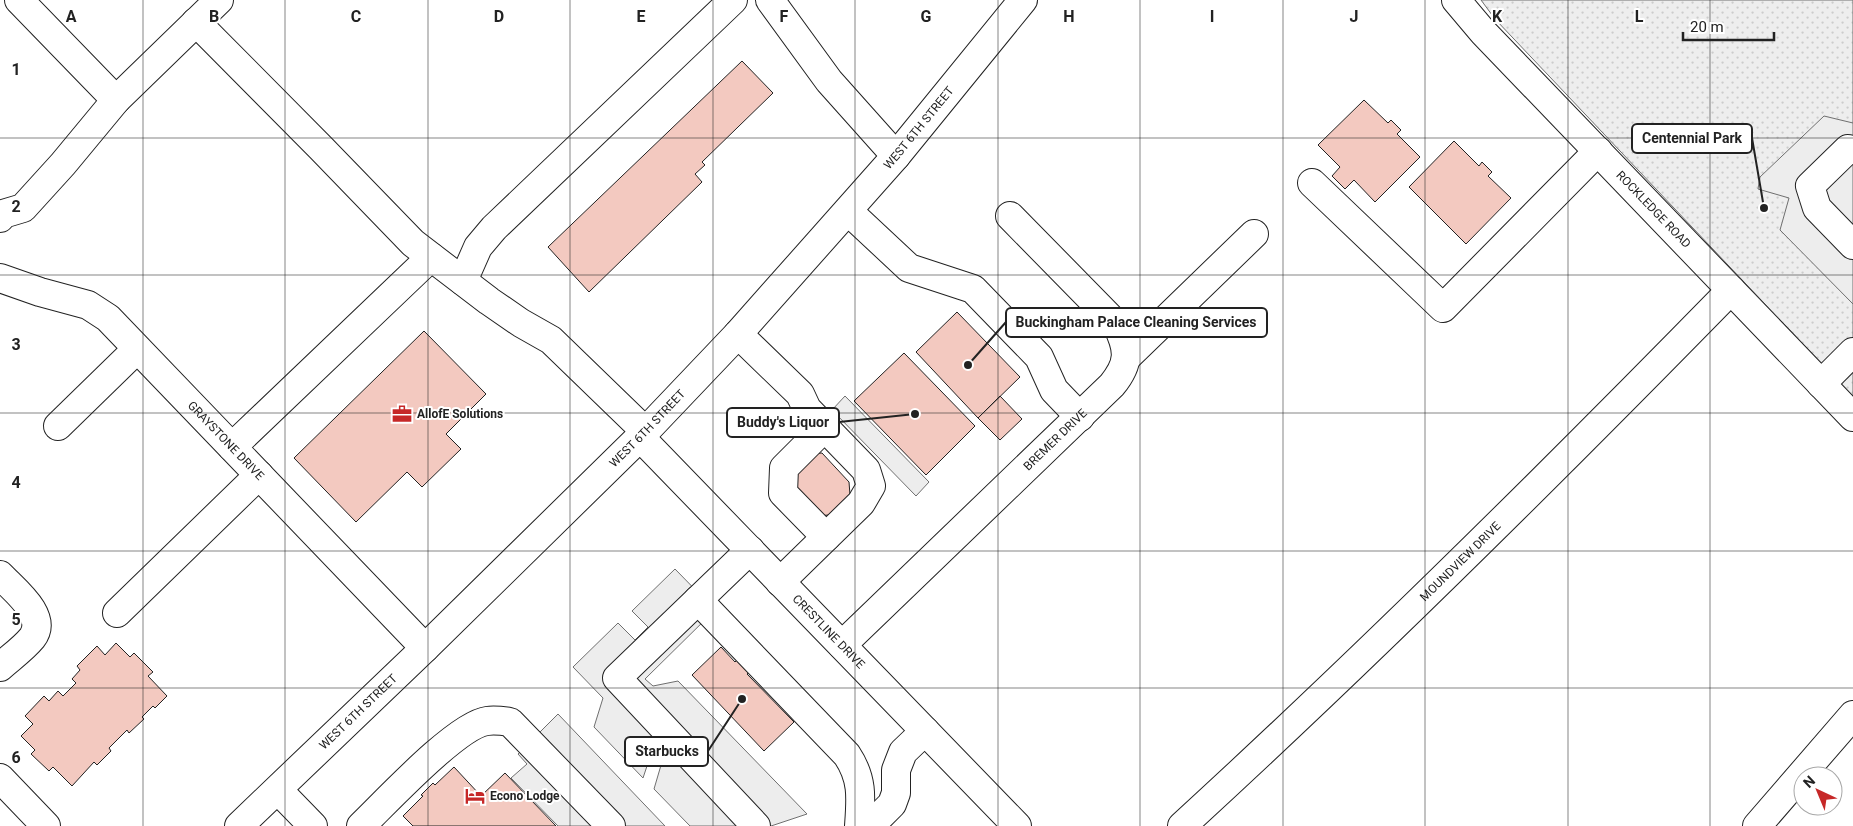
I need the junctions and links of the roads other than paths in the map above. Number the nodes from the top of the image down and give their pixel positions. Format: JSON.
{"nodes":[{"id":1,"x":19,"y":0,"type":"edge"},
{"id":2,"x":219,"y":0,"type":"edge"},
{"id":3,"x":733,"y":0,"type":"edge"},
{"id":4,"x":770,"y":0,"type":"edge"},
{"id":5,"x":1023,"y":0,"type":"edge"},
{"id":6,"x":1456,"y":0,"type":"edge"},
{"id":7,"x":196,"y":22,"type":"junction"},
{"id":8,"x":116,"y":100,"type":"junction"},
{"id":9,"x":1853,"y":150,"type":"edge"},
{"id":10,"x":1598,"y":152,"type":"junction"},
{"id":11,"x":896,"y":156,"type":"junction"},
{"id":12,"x":1312,"y":183,"type":"dead end"},
{"id":13,"x":848,"y":211,"type":"junction"},
{"id":14,"x":1010,"y":216,"type":"dead end"},
{"id":15,"x":0,"y":218,"type":"edge"},
{"id":16,"x":1254,"y":234,"type":"dead end"},
{"id":17,"x":1853,"y":245,"type":"edge"},
{"id":18,"x":431,"y":257,"type":"junction"},
{"id":19,"x":0,"y":278,"type":"edge"},
{"id":20,"x":463,"y":281,"type":"junction"},
{"id":21,"x":1732,"y":290,"type":"junction"},
{"id":22,"x":738,"y":334,"type":"junction"},
{"id":23,"x":138,"y":349,"type":"junction"},
{"id":24,"x":1853,"y":352,"type":"edge"},
{"id":25,"x":1127,"y":357,"type":"junction"},
{"id":26,"x":1821,"y":384,"type":"junction"},
{"id":27,"x":1853,"y":416,"type":"edge"},
{"id":28,"x":1080,"y":417,"type":"junction"},
{"id":29,"x":58,"y":426,"type":"dead end"},
{"id":30,"x":825,"y":427,"type":"junction"},
{"id":31,"x":643,"y":434,"type":"junction"},
{"id":32,"x":232,"y":447,"type":"junction"},
{"id":33,"x":259,"y":475,"type":"junction"},
{"id":34,"x":826,"y":537,"type":"junction"},
{"id":35,"x":750,"y":550,"type":"junction"},
{"id":36,"x":0,"y":575,"type":"edge"},
{"id":37,"x":780,"y":582,"type":"junction"},
{"id":38,"x":698,"y":600,"type":"junction"},
{"id":39,"x":117,"y":613,"type":"dead end"},
{"id":40,"x":842,"y":645,"type":"junction"},
{"id":41,"x":425,"y":648,"type":"junction"},
{"id":42,"x":0,"y":667,"type":"edge"},
{"id":43,"x":1853,"y":715,"type":"edge"},
{"id":44,"x":925,"y":731,"type":"junction"},
{"id":45,"x":3,"y":787,"type":"edge"},
{"id":46,"x":278,"y":790,"type":"junction"},
{"id":47,"x":366,"y":824,"type":"edge"},
{"id":48,"x":46,"y":826,"type":"edge"},
{"id":49,"x":239,"y":826,"type":"edge"},
{"id":50,"x":313,"y":826,"type":"edge"},
{"id":51,"x":611,"y":826,"type":"edge"},
{"id":52,"x":756,"y":826,"type":"edge"},
{"id":53,"x":859,"y":826,"type":"edge"},
{"id":54,"x":870,"y":826,"type":"edge"},
{"id":55,"x":1018,"y":826,"type":"edge"},
{"id":56,"x":1182,"y":826,"type":"edge"},
{"id":57,"x":1757,"y":826,"type":"edge"}],
"edges":[{"from":1,"to":8,"type":"street"},
{"from":2,"to":7,"type":"street"},
{"from":3,"to":20,"type":"street"},
{"from":4,"to":11,"type":"street"},
{"from":5,"to":11,"type":"street","name":"WEST 6TH STREET"},
{"from":6,"to":10,"type":"street","name":"ROCKLEDGE ROAD"},
{"from":7,"to":8,"type":"street"},
{"from":7,"to":18,"type":"street","name":"CRESTLINE DRIVE"},
{"from":8,"to":15,"type":"street"},
{"from":9,"to":17,"type":"street"},
{"from":10,"to":12,"type":"street"},
{"from":10,"to":21,"type":"street","name":"ROCKLEDGE ROAD"},
{"from":11,"to":13,"type":"street","name":"WEST 6TH STREET"},
{"from":13,"to":22,"type":"street","name":"WEST 6TH STREET"},
{"from":13,"to":28,"type":"street"},
{"from":14,"to":25,"type":"street"},
{"from":16,"to":25,"type":"street"},
{"from":18,"to":20,"type":"street","name":"CRESTLINE DRIVE"},
{"from":18,"to":32,"type":"street"},
{"from":19,"to":23,"type":"street","name":"GRAYSTONE DRIVE"},
{"from":20,"to":31,"type":"street","name":"CRESTLINE DRIVE"},
{"from":21,"to":26,"type":"street","name":"ROCKLEDGE ROAD"},
{"from":21,"to":56,"type":"street","name":"MOUNDVIEW DRIVE"},
{"from":22,"to":30,"type":"street"},
{"from":22,"to":31,"type":"street","name":"WEST 6TH STREET"},
{"from":23,"to":29,"type":"street"},
{"from":23,"to":32,"type":"street","name":"GRAYSTONE DRIVE"},
{"from":24,"to":26,"type":"street"},
{"from":25,"to":28,"type":"street","name":"BREMER DRIVE"},
{"from":26,"to":27,"type":"street","name":"ROCKLEDGE ROAD"},
{"from":28,"to":40,"type":"street","name":"BREMER DRIVE"},
{"from":30,"to":34,"type":"street"},
{"from":30,"to":34,"type":"street"},
{"from":31,"to":35,"type":"street","name":"CRESTLINE DRIVE"},
{"from":31,"to":41,"type":"street","name":"WEST 6TH STREET"},
{"from":32,"to":33,"type":"street","name":"GRAYSTONE DRIVE"},
{"from":33,"to":39,"type":"street"},
{"from":33,"to":41,"type":"street","name":"GRAYSTONE DRIVE"},
{"from":34,"to":37,"type":"street"},
{"from":35,"to":37,"type":"street","name":"CRESTLINE DRIVE"},
{"from":35,"to":38,"type":"street"},
{"from":36,"to":42,"type":"street"},
{"from":37,"to":40,"type":"street","name":"CRESTLINE DRIVE"},
{"from":38,"to":52,"type":"street"},
{"from":38,"to":53,"type":"street"},
{"from":40,"to":44,"type":"street","name":"CRESTLINE DRIVE"},
{"from":41,"to":46,"type":"street","name":"WEST 6TH STREET"},
{"from":43,"to":57,"type":"street"},
{"from":44,"to":54,"type":"street"},
{"from":44,"to":55,"type":"street","name":"CRESTLINE DRIVE"},
{"from":45,"to":48,"type":"street"},
{"from":46,"to":49,"type":"street","name":"WEST 6TH STREET"},
{"from":46,"to":50,"type":"street"},
{"from":47,"to":51,"type":"street"}]}
